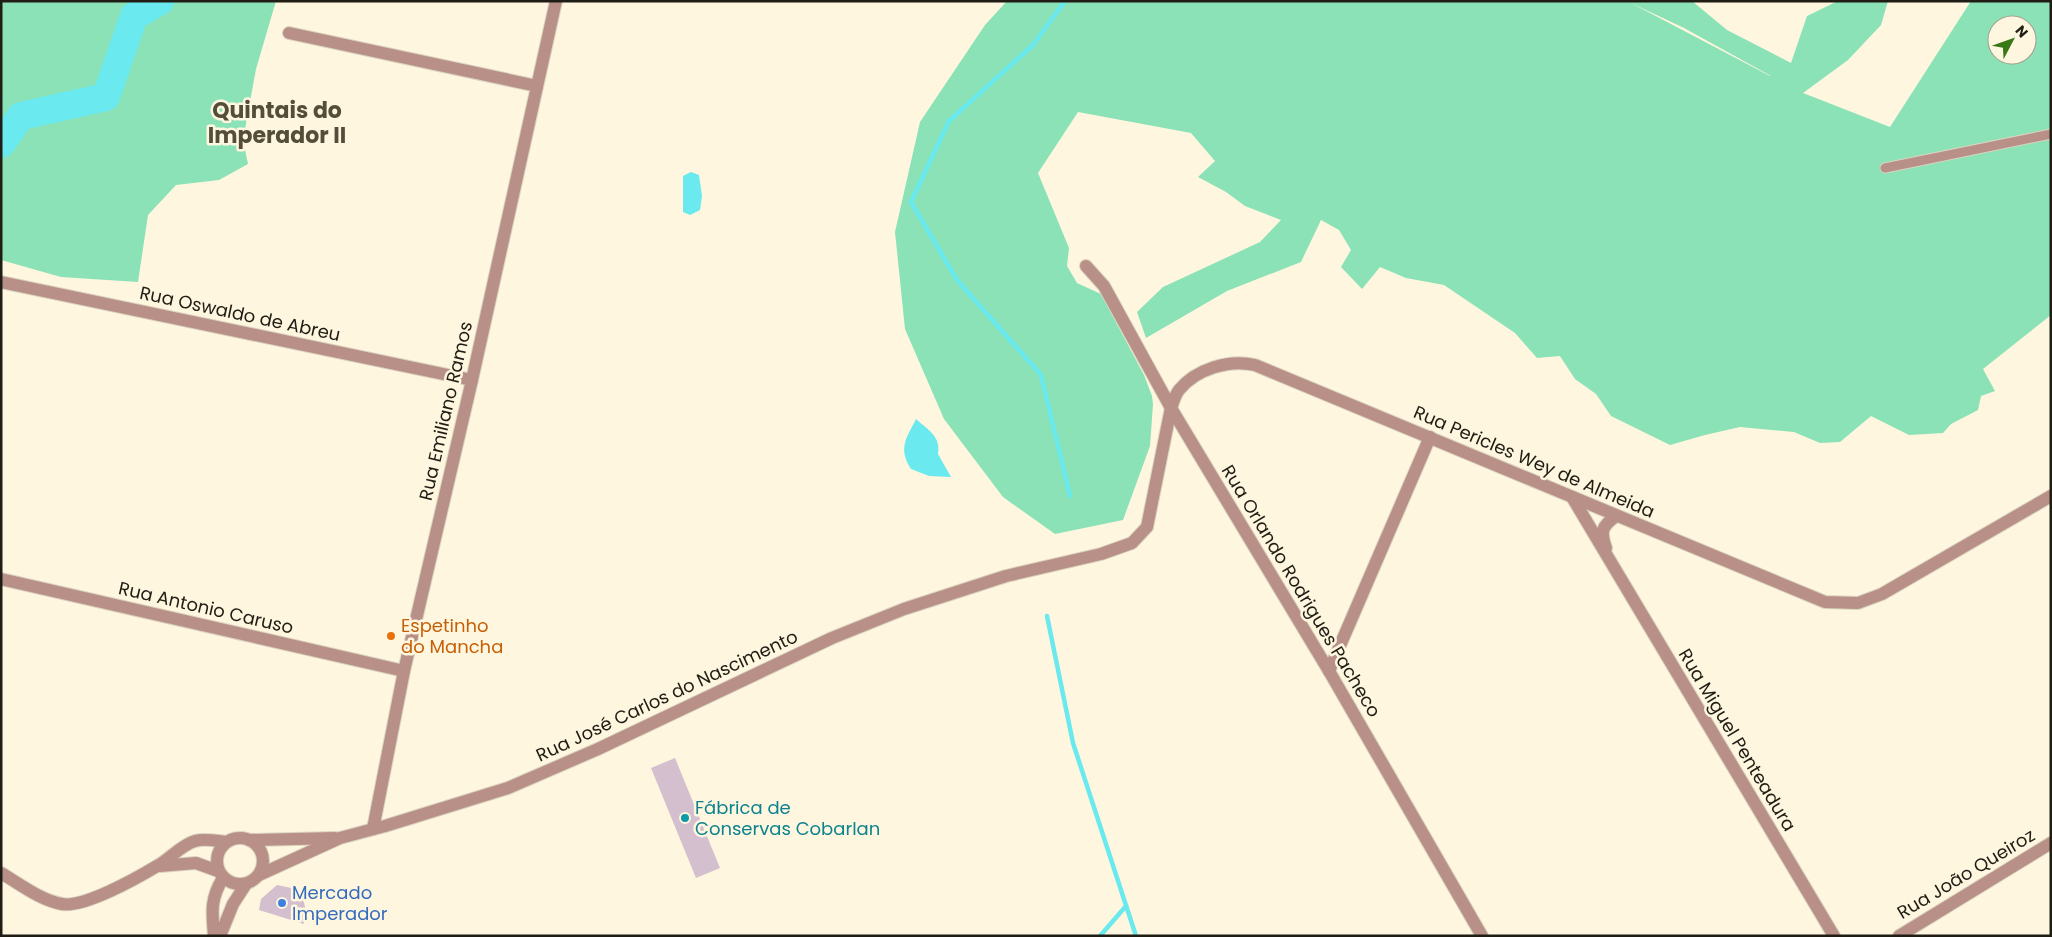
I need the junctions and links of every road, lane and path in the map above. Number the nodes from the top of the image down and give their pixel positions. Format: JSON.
{"nodes":[{"id":1,"x":556,"y":1,"type":"edge"},
{"id":2,"x":289,"y":32,"type":"dead end"},
{"id":3,"x":536,"y":86,"type":"junction"},
{"id":4,"x":2051,"y":134,"type":"edge"},
{"id":5,"x":1885,"y":168,"type":"dead end"},
{"id":6,"x":1086,"y":266,"type":"dead end"},
{"id":7,"x":1,"y":282,"type":"edge"},
{"id":8,"x":472,"y":380,"type":"junction"},
{"id":9,"x":1171,"y":408,"type":"junction"},
{"id":10,"x":1430,"y":437,"type":"junction"},
{"id":11,"x":2051,"y":496,"type":"edge"},
{"id":12,"x":1572,"y":497,"type":"junction"},
{"id":13,"x":1616,"y":516,"type":"junction"},
{"id":14,"x":1101,"y":554,"type":"joint"},
{"id":15,"x":1610,"y":562,"type":"junction"},
{"id":16,"x":1,"y":579,"type":"edge"},
{"id":17,"x":404,"y":671,"type":"junction"},
{"id":18,"x":1329,"y":671,"type":"junction"},
{"id":19,"x":373,"y":829,"type":"junction"},
{"id":20,"x":340,"y":838,"type":"junction"},
{"id":21,"x":250,"y":840,"type":"junction"},
{"id":22,"x":226,"y":842,"type":"junction"},
{"id":23,"x":2051,"y":843,"type":"edge"},
{"id":24,"x":158,"y":866,"type":"junction"},
{"id":25,"x":1,"y":873,"type":"edge"},
{"id":26,"x":221,"y":874,"type":"junction"},
{"id":27,"x":259,"y":875,"type":"junction"},
{"id":28,"x":246,"y":884,"type":"junction"},
{"id":29,"x":214,"y":936,"type":"edge"},
{"id":30,"x":220,"y":936,"type":"edge"},
{"id":31,"x":1482,"y":936,"type":"edge"},
{"id":32,"x":1834,"y":936,"type":"edge"},
{"id":33,"x":1899,"y":936,"type":"edge"}],
"edges":[{"from":1,"to":3,"type":"street","name":"Rua Emiliano Ramos"},
{"from":2,"to":3,"type":"street"},
{"from":3,"to":8,"type":"street","name":"Rua Emiliano Ramos"},
{"from":4,"to":5,"type":"lane"},
{"from":6,"to":9,"type":"street","name":"Rua Orlando Rodrigues Pacheco"},
{"from":7,"to":8,"type":"street","name":"Rua Oswaldo de Abreu"},
{"from":8,"to":17,"type":"street","name":"Rua Emiliano Ramos"},
{"from":9,"to":10,"type":"street","name":"Rua Pericles Wey de Almeida"},
{"from":9,"to":14,"type":"street","name":"Rua Pericles Wey de Almeida"},
{"from":9,"to":18,"type":"street","name":"Rua Orlando Rodrigues Pacheco"},
{"from":10,"to":12,"type":"street","name":"Rua Pericles Wey de Almeida"},
{"from":10,"to":18,"type":"street"},
{"from":11,"to":13,"type":"street","name":"Rua Pericles Wey de Almeida"},
{"from":12,"to":13,"type":"street","name":"Rua Pericles Wey de Almeida"},
{"from":12,"to":15,"type":"street","name":"Rua Miguel Penteadura"},
{"from":13,"to":15,"type":"street","name":"Rua Miguel Penteadura"},
{"from":14,"to":19,"type":"street","name":"Rua José Carlos do Nascimento"},
{"from":15,"to":32,"type":"street","name":"Rua Miguel Penteadura"},
{"from":16,"to":17,"type":"street","name":"Rua Antonio Caruso"},
{"from":17,"to":19,"type":"street","name":"Rua Emiliano Ramos"},
{"from":18,"to":31,"type":"street","name":"Rua Orlando Rodrigues Pacheco"},
{"from":19,"to":20,"type":"street","name":"Rua José Carlos do Nascimento"},
{"from":20,"to":21,"type":"street","name":"Rua José Carlos do Nascimento"},
{"from":20,"to":27,"type":"street","name":"Rua José Carlos do Nascimento"},
{"from":21,"to":22,"type":"street"},
{"from":21,"to":27,"type":"street"},
{"from":22,"to":24,"type":"street"},
{"from":22,"to":26,"type":"street"},
{"from":23,"to":33,"type":"street","name":"Rua João Queiroz"},
{"from":24,"to":25,"type":"street"},
{"from":24,"to":26,"type":"street"},
{"from":26,"to":28,"type":"street"},
{"from":26,"to":29,"type":"street"},
{"from":27,"to":28,"type":"street"},
{"from":28,"to":30,"type":"street"}]}
